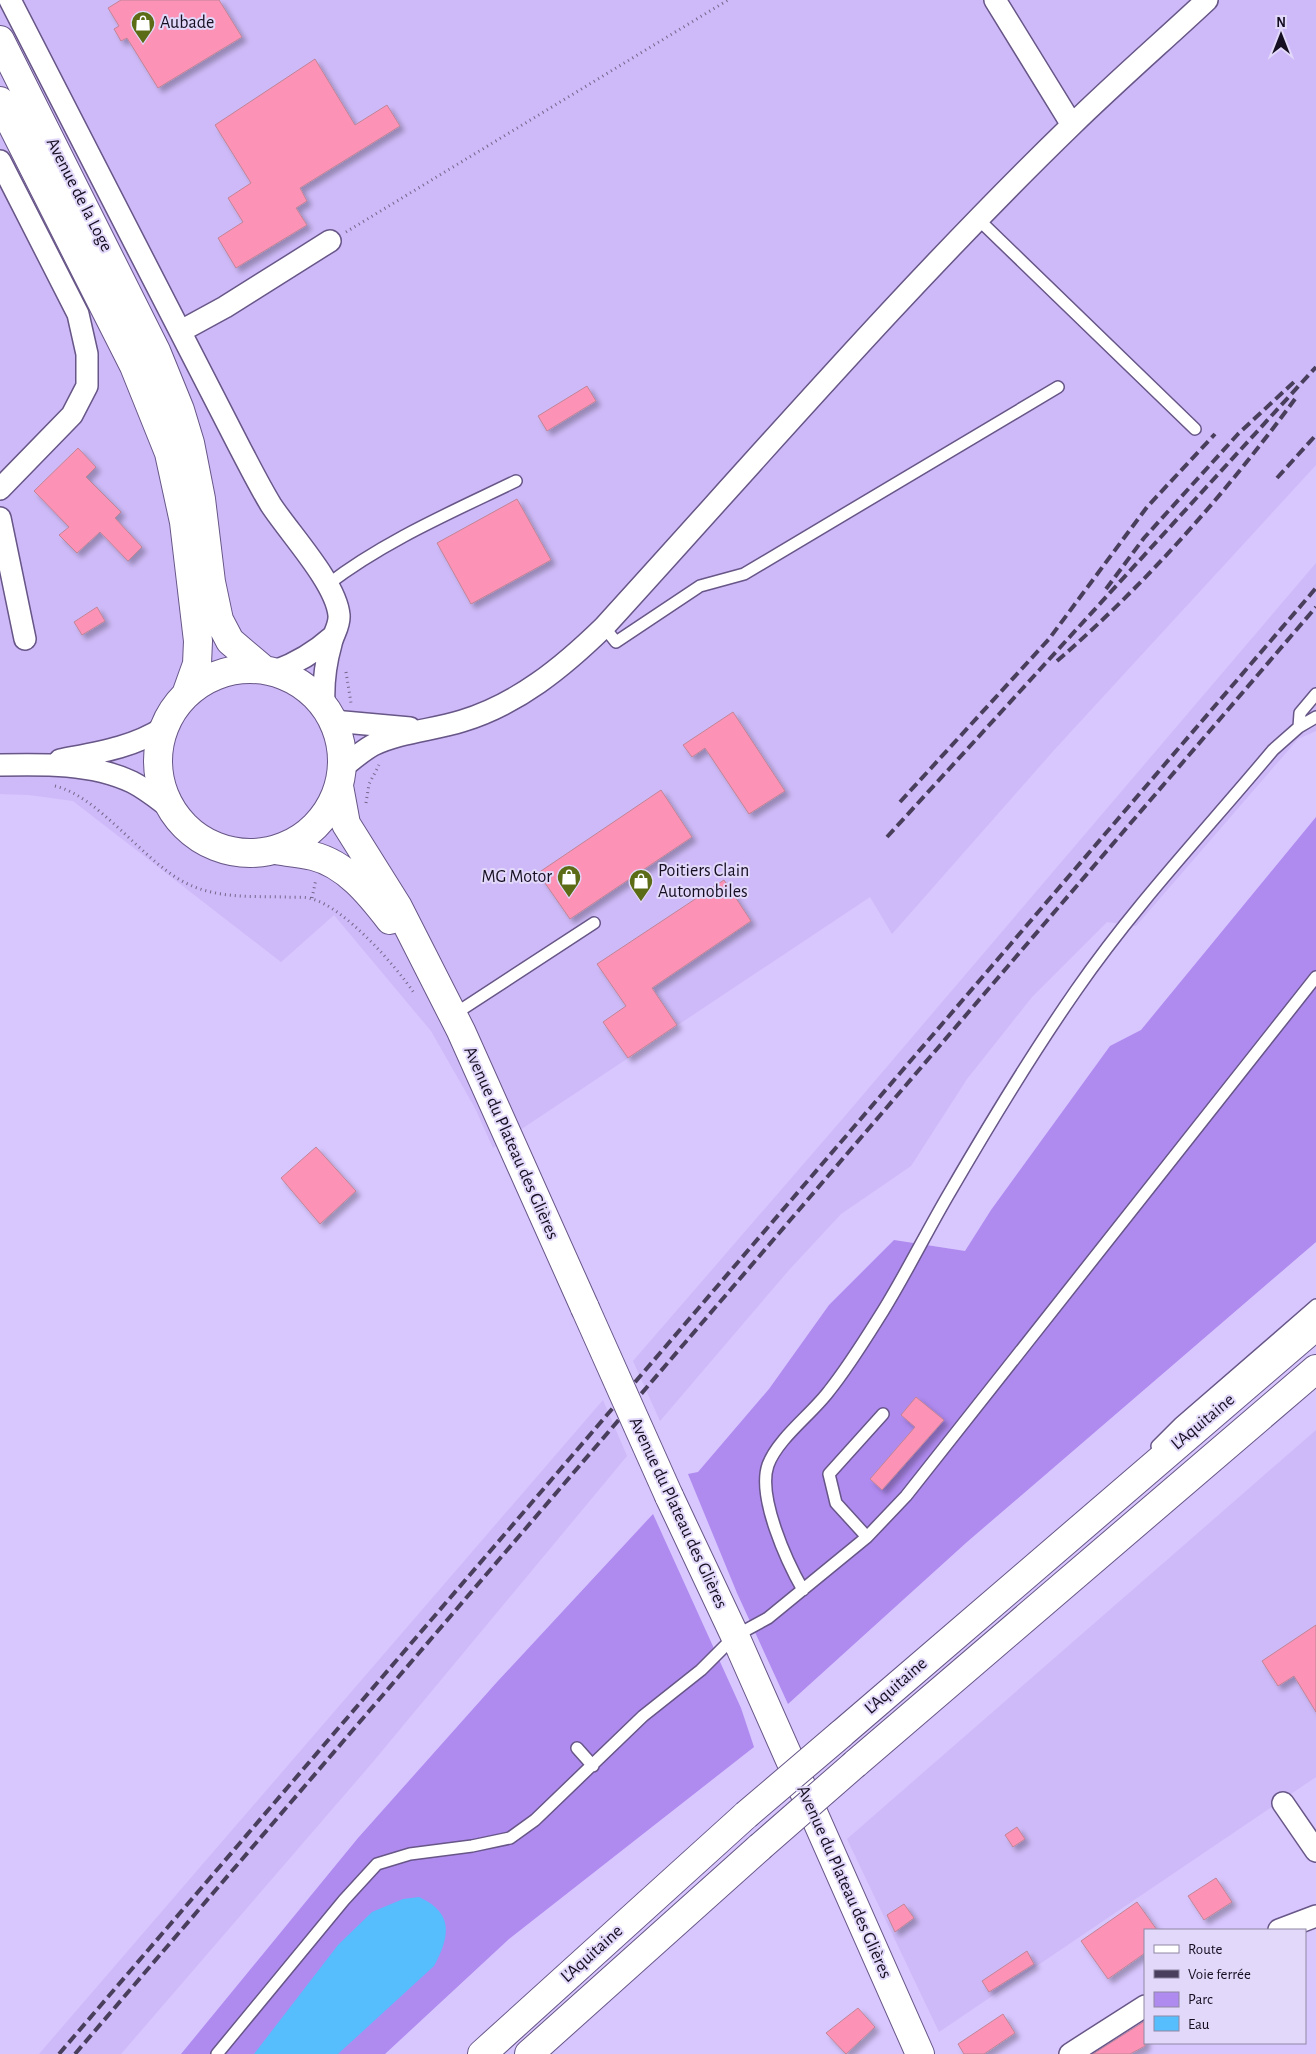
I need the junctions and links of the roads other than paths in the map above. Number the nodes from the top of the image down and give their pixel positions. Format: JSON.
{"nodes":[{"id":1,"x":10,"y":0,"type":"edge"},
{"id":2,"x":996,"y":0,"type":"edge"},
{"id":3,"x":1207,"y":0,"type":"edge"},
{"id":4,"x":0,"y":40,"type":"edge"},
{"id":5,"x":0,"y":101,"type":"edge"},
{"id":6,"x":1072,"y":125,"type":"junction"},
{"id":7,"x":0,"y":160,"type":"edge"},
{"id":8,"x":978,"y":219,"type":"junction"},
{"id":9,"x":330,"y":241,"type":"road end"},
{"id":10,"x":181,"y":331,"type":"junction"},
{"id":11,"x":1058,"y":387,"type":"dead end"},
{"id":12,"x":1195,"y":429,"type":"dead end"},
{"id":13,"x":516,"y":481,"type":"dead end"},
{"id":14,"x":0,"y":489,"type":"edge"},
{"id":15,"x":0,"y":518,"type":"edge"},
{"id":16,"x":327,"y":585,"type":"junction"},
{"id":17,"x":604,"y":627,"type":"junction"},
{"id":18,"x":332,"y":637,"type":"junction"},
{"id":19,"x":25,"y":639,"type":"dead end"},
{"id":20,"x":269,"y":670,"type":"junction"},
{"id":21,"x":187,"y":692,"type":"junction"},
{"id":22,"x":1316,"y":694,"type":"edge"},
{"id":23,"x":338,"y":711,"type":"junction"},
{"id":24,"x":1316,"y":717,"type":"edge"},
{"id":25,"x":1299,"y":727,"type":"junction"},
{"id":26,"x":163,"y":728,"type":"junction"},
{"id":27,"x":428,"y":729,"type":"junction"},
{"id":28,"x":40,"y":764,"type":"junction"},
{"id":29,"x":0,"y":765,"type":"edge"},
{"id":30,"x":341,"y":777,"type":"junction"},
{"id":31,"x":170,"y":808,"type":"junction"},
{"id":32,"x":274,"y":850,"type":"junction"},
{"id":33,"x":594,"y":923,"type":"dead end"},
{"id":34,"x":430,"y":974,"type":"junction"},
{"id":35,"x":1316,"y":978,"type":"edge"},
{"id":36,"x":453,"y":1015,"type":"junction"},
{"id":37,"x":1316,"y":1305,"type":"edge"},
{"id":38,"x":1316,"y":1326,"type":"edge"},
{"id":39,"x":1316,"y":1369,"type":"edge"},
{"id":40,"x":883,"y":1414,"type":"dead end"},
{"id":41,"x":867,"y":1537,"type":"junction"},
{"id":42,"x":1065,"y":1540,"type":"junction"},
{"id":43,"x":803,"y":1590,"type":"junction"},
{"id":44,"x":735,"y":1636,"type":"junction"},
{"id":45,"x":577,"y":1748,"type":"dead end"},
{"id":46,"x":593,"y":1766,"type":"junction"},
{"id":47,"x":1283,"y":1803,"type":"dead end"},
{"id":48,"x":1316,"y":1851,"type":"edge"},
{"id":49,"x":1316,"y":1916,"type":"edge"},
{"id":50,"x":1282,"y":1929,"type":"edge"},
{"id":51,"x":1144,"y":2007,"type":"edge"},
{"id":52,"x":217,"y":2054,"type":"edge"},
{"id":53,"x":482,"y":2054,"type":"edge"},
{"id":54,"x":529,"y":2054,"type":"edge"},
{"id":55,"x":920,"y":2054,"type":"edge"},
{"id":56,"x":1070,"y":2054,"type":"edge"}],
"edges":[{"from":1,"to":10,"type":"street"},
{"from":2,"to":6,"type":"street"},
{"from":3,"to":6,"type":"street"},
{"from":4,"to":20,"type":"main road","name":"Avenue de la Loge"},
{"from":5,"to":21,"type":"main road","name":"Avenue de la Loge"},
{"from":6,"to":8,"type":"street"},
{"from":7,"to":14,"type":"street"},
{"from":8,"to":12,"type":"lane"},
{"from":8,"to":17,"type":"street"},
{"from":9,"to":10,"type":"street"},
{"from":10,"to":16,"type":"street"},
{"from":11,"to":17,"type":"lane"},
{"from":13,"to":16,"type":"lane"},
{"from":15,"to":19,"type":"street"},
{"from":16,"to":18,"type":"street"},
{"from":17,"to":27,"type":"street"},
{"from":18,"to":20,"type":"street"},
{"from":18,"to":23,"type":"street"},
{"from":20,"to":21,"type":"main road"},
{"from":20,"to":23,"type":"main road"},
{"from":21,"to":26,"type":"main road"},
{"from":22,"to":25,"type":"lane"},
{"from":23,"to":27,"type":"street"},
{"from":23,"to":30,"type":"main road","name":"Avenue du Plateau des Glières"},
{"from":24,"to":25,"type":"lane"},
{"from":25,"to":43,"type":"lane"},
{"from":26,"to":28,"type":"street"},
{"from":26,"to":31,"type":"main road"},
{"from":27,"to":30,"type":"street"},
{"from":28,"to":29,"type":"street"},
{"from":28,"to":31,"type":"street"},
{"from":30,"to":32,"type":"main road"},
{"from":30,"to":34,"type":"main road","name":"Avenue du Plateau des Glières"},
{"from":31,"to":32,"type":"main road"},
{"from":32,"to":34,"type":"main road","name":"Avenue du Plateau des Glières"},
{"from":33,"to":36,"type":"lane"},
{"from":34,"to":36,"type":"main road","name":"Avenue du Plateau des Glières"},
{"from":35,"to":41,"type":"lane"},
{"from":36,"to":44,"type":"main road","name":"Avenue du Plateau des Glières","bridge":true},
{"from":37,"to":42,"type":"lane"},
{"from":38,"to":42,"type":"main road","name":"L'Aquitaine"},
{"from":39,"to":54,"type":"main road","name":"L'Aquitaine","bridge":true},
{"from":40,"to":41,"type":"lane"},
{"from":41,"to":43,"type":"lane"},
{"from":42,"to":53,"type":"main road","name":"L'Aquitaine","bridge":true},
{"from":43,"to":44,"type":"lane"},
{"from":44,"to":46,"type":"lane"},
{"from":44,"to":55,"type":"main road","name":"Avenue du Plateau des Glières"},
{"from":45,"to":46,"type":"lane"},
{"from":46,"to":52,"type":"lane"},
{"from":47,"to":48,"type":"street"},
{"from":49,"to":50,"type":"street"},
{"from":51,"to":56,"type":"street"}]}
